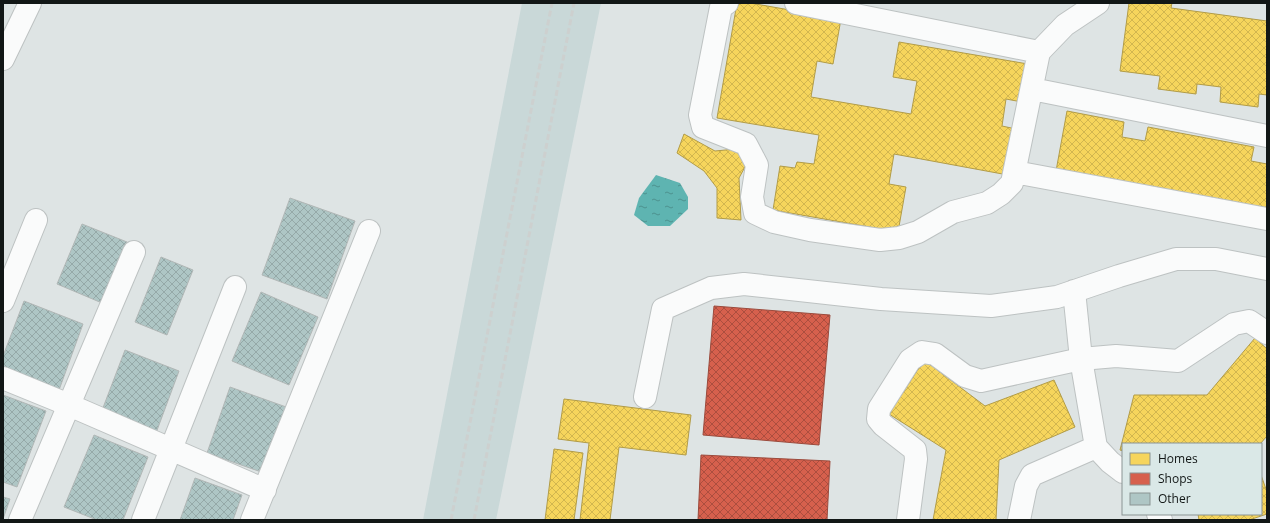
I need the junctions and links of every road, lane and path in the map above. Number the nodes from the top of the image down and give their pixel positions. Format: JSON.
{"nodes":[{"id":1,"x":30,"y":3,"type":"edge"},
{"id":2,"x":727,"y":3,"type":"edge"},
{"id":3,"x":796,"y":3,"type":"edge"},
{"id":4,"x":1098,"y":3,"type":"edge"},
{"id":5,"x":1040,"y":52,"type":"junction"},
{"id":6,"x":3,"y":59,"type":"edge"},
{"id":7,"x":1032,"y":89,"type":"junction"},
{"id":8,"x":1267,"y":136,"type":"edge"},
{"id":9,"x":1015,"y":172,"type":"junction"},
{"id":10,"x":1267,"y":219,"type":"edge"},
{"id":11,"x":36,"y":220,"type":"dead end"},
{"id":12,"x":369,"y":231,"type":"dead end"},
{"id":13,"x":134,"y":252,"type":"dead end"},
{"id":14,"x":1267,"y":269,"type":"edge"},
{"id":15,"x":235,"y":287,"type":"dead end"},
{"id":16,"x":1074,"y":291,"type":"junction"},
{"id":17,"x":3,"y":301,"type":"edge"},
{"id":18,"x":1267,"y":333,"type":"edge"},
{"id":19,"x":1081,"y":359,"type":"junction"},
{"id":20,"x":3,"y":378,"type":"edge"},
{"id":21,"x":646,"y":397,"type":"dead end"},
{"id":22,"x":69,"y":405,"type":"junction"},
{"id":23,"x":1096,"y":447,"type":"junction"},
{"id":24,"x":172,"y":449,"type":"junction"},
{"id":25,"x":1122,"y":471,"type":"edge"},
{"id":26,"x":265,"y":490,"type":"junction"},
{"id":27,"x":20,"y":520,"type":"edge"},
{"id":28,"x":143,"y":520,"type":"edge"},
{"id":29,"x":252,"y":520,"type":"edge"},
{"id":30,"x":908,"y":520,"type":"edge"},
{"id":31,"x":1019,"y":520,"type":"edge"}],
"edges":[{"from":1,"to":6,"type":"street"},
{"from":2,"to":9,"type":"street"},
{"from":3,"to":5,"type":"street"},
{"from":4,"to":5,"type":"street"},
{"from":5,"to":7,"type":"street"},
{"from":7,"to":8,"type":"street"},
{"from":7,"to":9,"type":"street"},
{"from":9,"to":10,"type":"street"},
{"from":11,"to":17,"type":"street"},
{"from":12,"to":26,"type":"street"},
{"from":13,"to":22,"type":"street"},
{"from":14,"to":16,"type":"street"},
{"from":15,"to":24,"type":"street"},
{"from":16,"to":19,"type":"street"},
{"from":16,"to":21,"type":"street"},
{"from":18,"to":19,"type":"street"},
{"from":19,"to":23,"type":"street"},
{"from":19,"to":30,"type":"street"},
{"from":20,"to":22,"type":"street"},
{"from":22,"to":24,"type":"street"},
{"from":22,"to":27,"type":"street"},
{"from":23,"to":25,"type":"street"},
{"from":23,"to":31,"type":"street"},
{"from":24,"to":26,"type":"street"},
{"from":24,"to":28,"type":"street"},
{"from":26,"to":29,"type":"street"}]}
